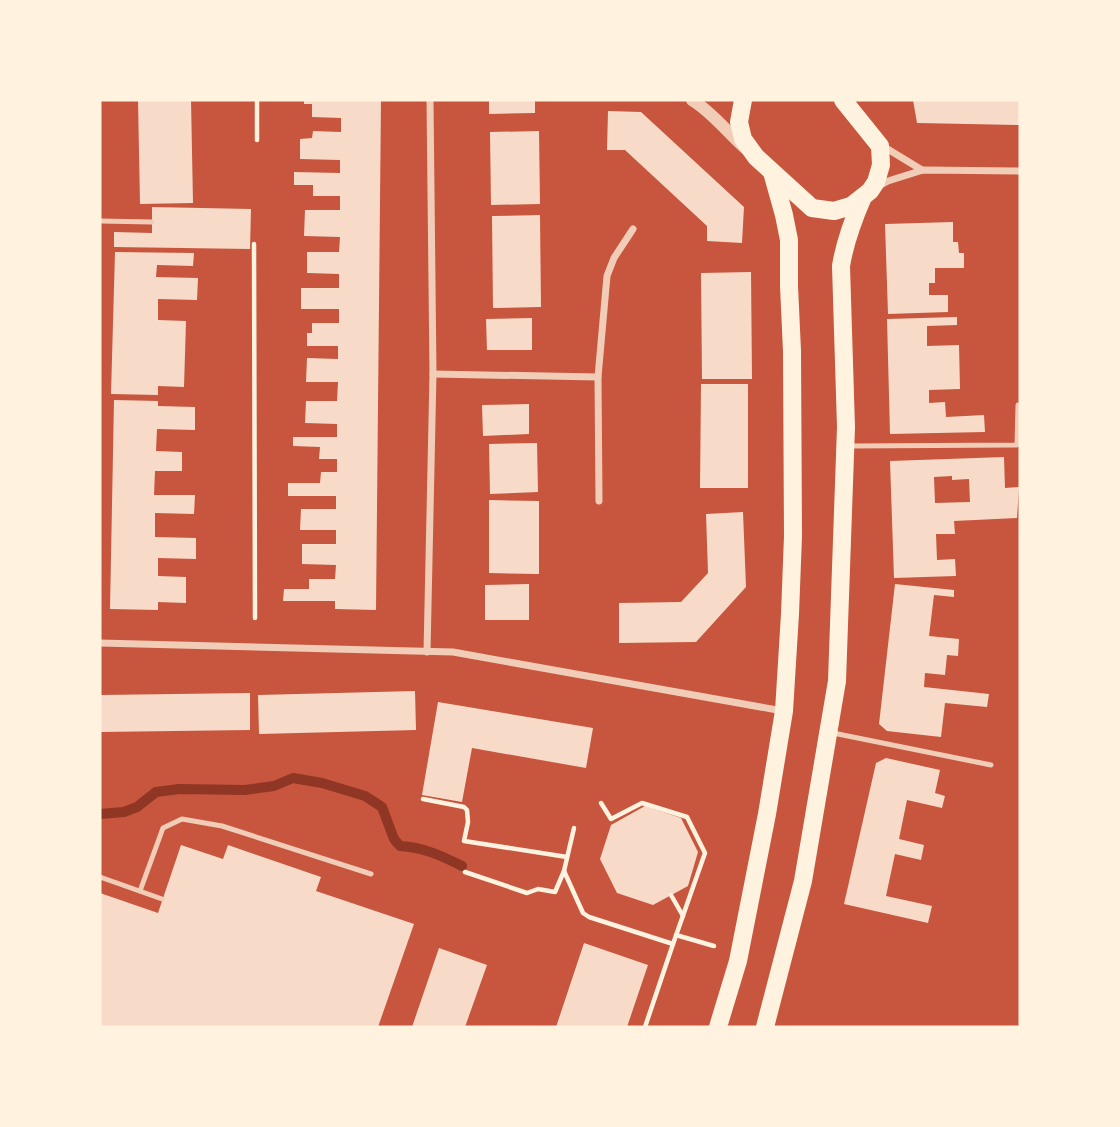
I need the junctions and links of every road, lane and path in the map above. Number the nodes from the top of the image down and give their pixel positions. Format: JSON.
{"nodes":[{"id":1,"x":257,"y":100,"type":"edge"},
{"id":2,"x":430,"y":100,"type":"edge"},
{"id":3,"x":692,"y":100,"type":"edge"},
{"id":4,"x":743,"y":100,"type":"edge"},
{"id":5,"x":849,"y":104,"type":"edge"},
{"id":6,"x":257,"y":140,"type":"dead end"},
{"id":7,"x":876,"y":142,"type":"junction"},
{"id":8,"x":756,"y":157,"type":"junction"},
{"id":9,"x":923,"y":170,"type":"junction"},
{"id":10,"x":1020,"y":171,"type":"edge"},
{"id":11,"x":772,"y":172,"type":"junction"},
{"id":12,"x":866,"y":194,"type":"junction"},
{"id":13,"x":100,"y":221,"type":"edge"},
{"id":14,"x":152,"y":222,"type":"dead end"},
{"id":15,"x":633,"y":229,"type":"dead end"},
{"id":16,"x":254,"y":244,"type":"dead end"},
{"id":17,"x":433,"y":374,"type":"junction"},
{"id":18,"x":598,"y":377,"type":"junction"},
{"id":19,"x":1017,"y":405,"type":"dead end"},
{"id":20,"x":846,"y":446,"type":"junction"},
{"id":21,"x":599,"y":501,"type":"dead end"},
{"id":22,"x":255,"y":618,"type":"dead end"},
{"id":23,"x":100,"y":643,"type":"edge"},
{"id":24,"x":427,"y":652,"type":"junction"},
{"id":25,"x":783,"y":710,"type":"junction"},
{"id":26,"x":829,"y":732,"type":"junction"},
{"id":27,"x":991,"y":765,"type":"dead end"},
{"id":28,"x":423,"y":799,"type":"dead end"},
{"id":29,"x":601,"y":803,"type":"dead end"},
{"id":30,"x":574,"y":828,"type":"dead end"},
{"id":31,"x":567,"y":857,"type":"junction"},
{"id":32,"x":564,"y":871,"type":"junction"},
{"id":33,"x":465,"y":872,"type":"dead end"},
{"id":34,"x":370,"y":874,"type":"dead end"},
{"id":35,"x":100,"y":877,"type":"edge"},
{"id":36,"x":140,"y":891,"type":"junction"},
{"id":37,"x":671,"y":895,"type":"dead end"},
{"id":38,"x":162,"y":900,"type":"dead end"},
{"id":39,"x":683,"y":916,"type":"junction"},
{"id":40,"x":676,"y":935,"type":"junction"},
{"id":41,"x":673,"y":944,"type":"junction"},
{"id":42,"x":714,"y":946,"type":"dead end"},
{"id":43,"x":645,"y":1027,"type":"edge"},
{"id":44,"x":718,"y":1027,"type":"edge"},
{"id":45,"x":765,"y":1027,"type":"edge"}],
"edges":[{"from":1,"to":6,"type":"path"},
{"from":2,"to":17,"type":"street"},
{"from":3,"to":8,"type":"street"},
{"from":4,"to":8,"type":"main road"},
{"from":5,"to":7,"type":"main road"},
{"from":7,"to":9,"type":"street"},
{"from":7,"to":12,"type":"main road"},
{"from":8,"to":11,"type":"main road"},
{"from":9,"to":10,"type":"street"},
{"from":9,"to":12,"type":"street"},
{"from":11,"to":12,"type":"main road"},
{"from":11,"to":25,"type":"main road"},
{"from":12,"to":20,"type":"main road"},
{"from":13,"to":14,"type":"lane"},
{"from":15,"to":18,"type":"street"},
{"from":16,"to":22,"type":"path"},
{"from":17,"to":18,"type":"street"},
{"from":17,"to":24,"type":"street"},
{"from":18,"to":21,"type":"street"},
{"from":19,"to":20,"type":"lane"},
{"from":20,"to":26,"type":"main road"},
{"from":23,"to":24,"type":"street"},
{"from":24,"to":25,"type":"street"},
{"from":25,"to":44,"type":"main road"},
{"from":26,"to":27,"type":"lane"},
{"from":26,"to":45,"type":"main road"},
{"from":28,"to":31,"type":"path"},
{"from":29,"to":39,"type":"path"},
{"from":30,"to":31,"type":"path"},
{"from":31,"to":32,"type":"path"},
{"from":32,"to":33,"type":"path"},
{"from":32,"to":41,"type":"path"},
{"from":34,"to":36,"type":"lane"},
{"from":35,"to":36,"type":"lane"},
{"from":36,"to":38,"type":"lane"},
{"from":37,"to":39,"type":"path"},
{"from":39,"to":40,"type":"path"},
{"from":40,"to":41,"type":"path"},
{"from":40,"to":42,"type":"path"},
{"from":41,"to":43,"type":"path"}]}
